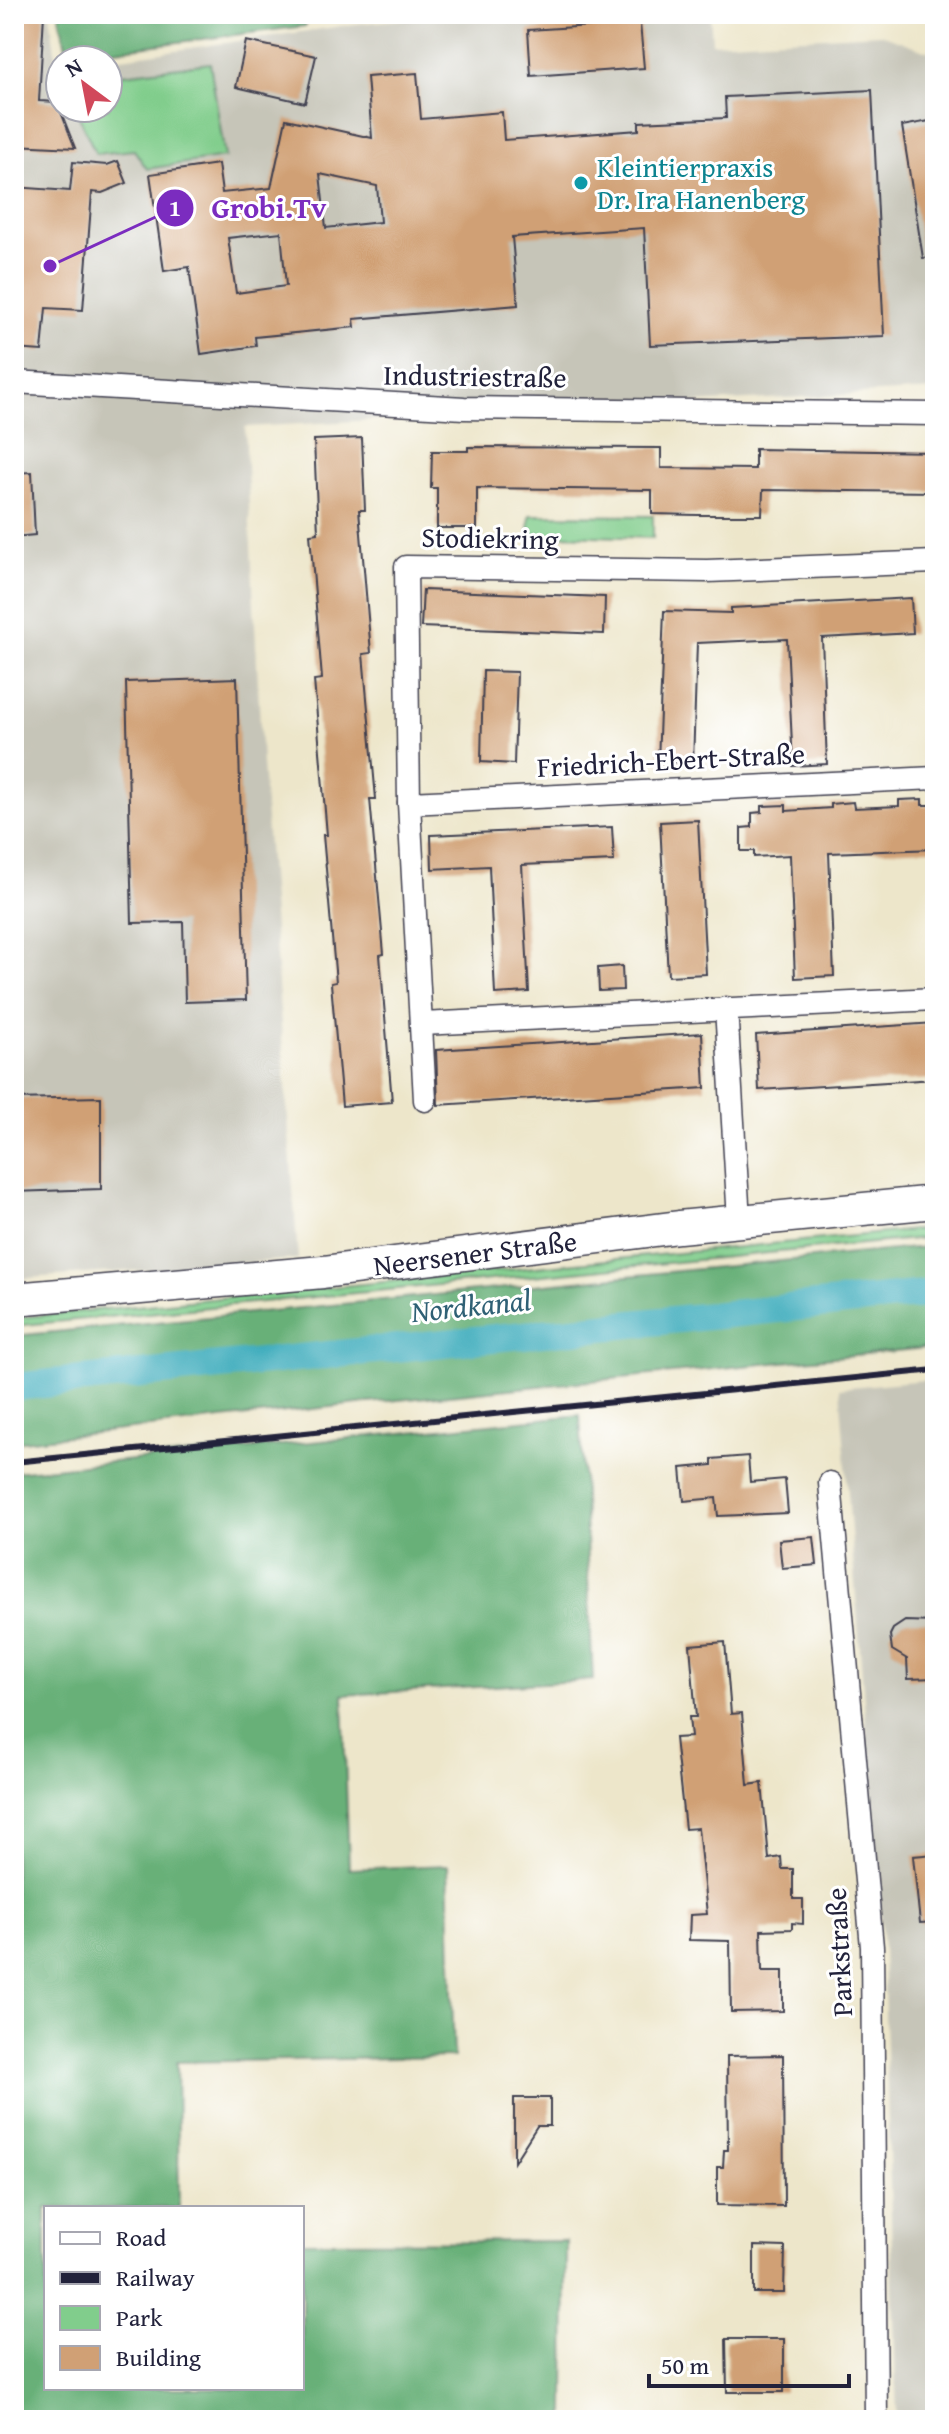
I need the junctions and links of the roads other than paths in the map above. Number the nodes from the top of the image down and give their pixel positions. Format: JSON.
{"nodes":[{"id":1,"x":14,"y":382,"type":"edge"},
{"id":2,"x":935,"y":414,"type":"edge"},
{"id":3,"x":935,"y":562,"type":"edge"},
{"id":4,"x":935,"y":778,"type":"edge"},
{"id":5,"x":409,"y":803,"type":"junction"},
{"id":6,"x":935,"y":999,"type":"edge"},
{"id":7,"x":726,"y":1008,"type":"junction"},
{"id":8,"x":422,"y":1024,"type":"junction"},
{"id":9,"x":425,"y":1100,"type":"dead end"},
{"id":10,"x":935,"y":1202,"type":"edge"},
{"id":11,"x":739,"y":1220,"type":"junction"},
{"id":12,"x":14,"y":1299,"type":"edge"},
{"id":13,"x":830,"y":1483,"type":"dead end"},
{"id":14,"x":876,"y":2420,"type":"edge"}],
"edges":[{"from":1,"to":2,"type":"street","name":"Industriestraße"},
{"from":3,"to":5,"type":"street","name":"Stodiekring"},
{"from":4,"to":5,"type":"street","name":"Friedrich-Ebert-Straße"},
{"from":5,"to":8,"type":"street","name":"Stodiekring"},
{"from":6,"to":7,"type":"street"},
{"from":7,"to":8,"type":"street"},
{"from":7,"to":11,"type":"street"},
{"from":8,"to":9,"type":"street","name":"Stodiekring"},
{"from":10,"to":11,"type":"main road","name":"Neersener Straße"},
{"from":11,"to":12,"type":"main road","name":"Neersener Straße"},
{"from":13,"to":14,"type":"street","name":"Parkstraße"}]}
